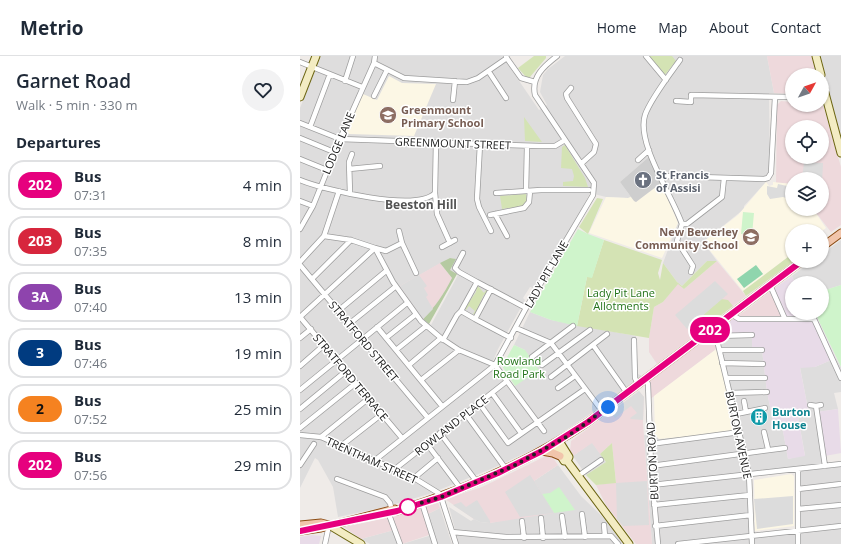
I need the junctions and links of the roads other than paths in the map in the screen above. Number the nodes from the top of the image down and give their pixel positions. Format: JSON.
{"nodes":[{"id":1,"x":316,"y":56,"type":"edge"},
{"id":2,"x":353,"y":56,"type":"edge"},
{"id":3,"x":375,"y":56,"type":"edge"},
{"id":4,"x":557,"y":56,"type":"edge"},
{"id":5,"x":646,"y":56,"type":"edge"},
{"id":6,"x":816,"y":56,"type":"edge"},
{"id":7,"x":506,"y":57,"type":"edge"},
{"id":8,"x":680,"y":60,"type":"dead end"},
{"id":9,"x":300,"y":62,"type":"edge"},
{"id":10,"x":374,"y":63,"type":"junction"},
{"id":11,"x":312,"y":67,"type":"junction"},
{"id":12,"x":819,"y":68,"type":"edge"},
{"id":13,"x":387,"y":70,"type":"junction"},
{"id":14,"x":489,"y":72,"type":"junction"},
{"id":15,"x":330,"y":74,"type":"junction"},
{"id":16,"x":666,"y":80,"type":"junction"},
{"id":17,"x":345,"y":81,"type":"junction"},
{"id":18,"x":455,"y":81,"type":"junction"},
{"id":19,"x":535,"y":82,"type":"junction"},
{"id":20,"x":362,"y":87,"type":"junction"},
{"id":21,"x":572,"y":88,"type":"dead end"},
{"id":22,"x":374,"y":96,"type":"dead end"},
{"id":23,"x":300,"y":97,"type":"edge"},
{"id":24,"x":775,"y":97,"type":"junction"},
{"id":25,"x":785,"y":97,"type":"edge"},
{"id":26,"x":506,"y":98,"type":"dead end"},
{"id":27,"x":453,"y":100,"type":"dead end"},
{"id":28,"x":676,"y":101,"type":"dead end"},
{"id":29,"x":829,"y":111,"type":"edge"},
{"id":30,"x":300,"y":123,"type":"edge"},
{"id":31,"x":310,"y":127,"type":"junction"},
{"id":32,"x":839,"y":137,"type":"edge"},
{"id":33,"x":300,"y":138,"type":"edge"},
{"id":34,"x":340,"y":139,"type":"junction"},
{"id":35,"x":566,"y":140,"type":"junction"},
{"id":36,"x":436,"y":142,"type":"junction"},
{"id":37,"x":480,"y":144,"type":"junction"},
{"id":38,"x":527,"y":146,"type":"junction"},
{"id":39,"x":649,"y":150,"type":"junction"},
{"id":40,"x":334,"y":152,"type":"junction"},
{"id":41,"x":841,"y":153,"type":"edge"},
{"id":42,"x":352,"y":154,"type":"dead end"},
{"id":43,"x":300,"y":159,"type":"edge"},
{"id":44,"x":638,"y":160,"type":"dead end"},
{"id":45,"x":582,"y":163,"type":"junction"},
{"id":46,"x":380,"y":166,"type":"dead end"},
{"id":47,"x":349,"y":169,"type":"junction"},
{"id":48,"x":326,"y":170,"type":"junction"},
{"id":49,"x":661,"y":178,"type":"junction"},
{"id":50,"x":724,"y":178,"type":"junction"},
{"id":51,"x":300,"y":180,"type":"edge"},
{"id":52,"x":320,"y":186,"type":"junction"},
{"id":53,"x":589,"y":190,"type":"dead end"},
{"id":54,"x":339,"y":191,"type":"junction"},
{"id":55,"x":528,"y":191,"type":"junction"},
{"id":56,"x":350,"y":193,"type":"junction"},
{"id":57,"x":435,"y":193,"type":"junction"},
{"id":58,"x":496,"y":193,"type":"dead end"},
{"id":59,"x":300,"y":201,"type":"edge"},
{"id":60,"x":313,"y":206,"type":"junction"},
{"id":61,"x":682,"y":224,"type":"junction"},
{"id":62,"x":301,"y":227,"type":"edge"},
{"id":63,"x":399,"y":231,"type":"dead end"},
{"id":64,"x":491,"y":231,"type":"dead end"},
{"id":65,"x":841,"y":233,"type":"edge"},
{"id":66,"x":324,"y":236,"type":"junction"},
{"id":67,"x":507,"y":236,"type":"dead end"},
{"id":68,"x":351,"y":240,"type":"junction"},
{"id":69,"x":829,"y":241,"type":"edge"},
{"id":70,"x":402,"y":243,"type":"junction"},
{"id":71,"x":442,"y":247,"type":"dead end"},
{"id":72,"x":375,"y":248,"type":"junction"},
{"id":73,"x":463,"y":253,"type":"dead end"},
{"id":74,"x":300,"y":264,"type":"edge"},
{"id":75,"x":793,"y":268,"type":"edge"},
{"id":76,"x":386,"y":271,"type":"junction"},
{"id":77,"x":416,"y":272,"type":"dead end"},
{"id":78,"x":691,"y":272,"type":"dead end"},
{"id":79,"x":312,"y":279,"type":"junction"},
{"id":80,"x":477,"y":282,"type":"junction"},
{"id":81,"x":770,"y":285,"type":"junction"},
{"id":82,"x":396,"y":287,"type":"junction"},
{"id":83,"x":491,"y":289,"type":"junction"},
{"id":84,"x":325,"y":295,"type":"junction"},
{"id":85,"x":407,"y":303,"type":"junction"},
{"id":86,"x":526,"y":308,"type":"junction"},
{"id":87,"x":338,"y":310,"type":"junction"},
{"id":88,"x":461,"y":311,"type":"junction"},
{"id":89,"x":731,"y":314,"type":"junction"},
{"id":90,"x":415,"y":315,"type":"junction"},
{"id":91,"x":300,"y":317,"type":"edge"},
{"id":92,"x":475,"y":319,"type":"junction"},
{"id":93,"x":785,"y":319,"type":"joint"},
{"id":94,"x":814,"y":320,"type":"edge"},
{"id":95,"x":349,"y":324,"type":"junction"},
{"id":96,"x":426,"y":326,"type":"junction"},
{"id":97,"x":573,"y":326,"type":"dead end"},
{"id":98,"x":377,"y":327,"type":"junction"},
{"id":99,"x":516,"y":328,"type":"junction"},
{"id":100,"x":712,"y":328,"type":"junction"},
{"id":101,"x":311,"y":329,"type":"junction"},
{"id":102,"x":590,"y":330,"type":"dead end"},
{"id":103,"x":607,"y":334,"type":"dead end"},
{"id":104,"x":752,"y":335,"type":"dead end"},
{"id":105,"x":716,"y":336,"type":"junction"},
{"id":106,"x":300,"y":338,"type":"edge"},
{"id":107,"x":386,"y":338,"type":"junction"},
{"id":108,"x":511,"y":338,"type":"junction"},
{"id":109,"x":362,"y":339,"type":"junction"},
{"id":110,"x":442,"y":339,"type":"junction"},
{"id":111,"x":634,"y":340,"type":"dead end"},
{"id":112,"x":551,"y":343,"type":"junction"},
{"id":113,"x":324,"y":345,"type":"junction"},
{"id":114,"x":593,"y":345,"type":"junction"},
{"id":115,"x":396,"y":350,"type":"junction"},
{"id":116,"x":459,"y":350,"type":"junction"},
{"id":117,"x":720,"y":350,"type":"junction"},
{"id":118,"x":762,"y":350,"type":"dead end"},
{"id":119,"x":559,"y":353,"type":"junction"},
{"id":120,"x":532,"y":357,"type":"dead end"},
{"id":121,"x":336,"y":360,"type":"junction"},
{"id":122,"x":722,"y":363,"type":"junction"},
{"id":123,"x":763,"y":364,"type":"dead end"},
{"id":124,"x":409,"y":365,"type":"junction"},
{"id":125,"x":496,"y":365,"type":"junction"},
{"id":126,"x":567,"y":365,"type":"junction"},
{"id":127,"x":300,"y":366,"type":"edge"},
{"id":128,"x":542,"y":366,"type":"dead end"},
{"id":129,"x":346,"y":371,"type":"junction"},
{"id":130,"x":575,"y":376,"type":"junction"},
{"id":131,"x":551,"y":377,"type":"dead end"},
{"id":132,"x":726,"y":378,"type":"junction"},
{"id":133,"x":765,"y":378,"type":"dead end"},
{"id":134,"x":841,"y":378,"type":"edge"},
{"id":135,"x":421,"y":380,"type":"junction"},
{"id":136,"x":507,"y":381,"type":"junction"},
{"id":137,"x":642,"y":382,"type":"junction"},
{"id":138,"x":356,"y":383,"type":"junction"},
{"id":139,"x":558,"y":388,"type":"dead end"},
{"id":140,"x":585,"y":389,"type":"junction"},
{"id":141,"x":300,"y":390,"type":"edge"},
{"id":142,"x":492,"y":392,"type":"junction"},
{"id":143,"x":767,"y":392,"type":"dead end"},
{"id":144,"x":626,"y":393,"type":"junction"},
{"id":145,"x":730,"y":393,"type":"junction"},
{"id":146,"x":369,"y":398,"type":"junction"},
{"id":147,"x":744,"y":401,"type":"dead end"},
{"id":148,"x":479,"y":403,"type":"junction"},
{"id":149,"x":810,"y":405,"type":"dead end"},
{"id":150,"x":821,"y":405,"type":"dead end"},
{"id":151,"x":442,"y":406,"type":"junction"},
{"id":152,"x":816,"y":406,"type":"junction"},
{"id":153,"x":765,"y":408,"type":"dead end"},
{"id":154,"x":300,"y":409,"type":"edge"},
{"id":155,"x":602,"y":411,"type":"junction"},
{"id":156,"x":746,"y":412,"type":"junction"},
{"id":157,"x":465,"y":413,"type":"junction"},
{"id":158,"x":382,"y":414,"type":"junction"},
{"id":159,"x":736,"y":414,"type":"junction"},
{"id":160,"x":428,"y":418,"type":"junction"},
{"id":161,"x":537,"y":422,"type":"junction"},
{"id":162,"x":300,"y":428,"type":"edge"},
{"id":163,"x":544,"y":432,"type":"dead end"},
{"id":164,"x":740,"y":432,"type":"junction"},
{"id":165,"x":764,"y":432,"type":"dead end"},
{"id":166,"x":440,"y":433,"type":"junction"},
{"id":167,"x":521,"y":433,"type":"junction"},
{"id":168,"x":300,"y":435,"type":"edge"},
{"id":169,"x":321,"y":437,"type":"junction"},
{"id":170,"x":402,"y":438,"type":"junction"},
{"id":171,"x":556,"y":442,"type":"junction"},
{"id":172,"x":314,"y":444,"type":"dead end"},
{"id":173,"x":427,"y":444,"type":"junction"},
{"id":174,"x":650,"y":444,"type":"junction"},
{"id":175,"x":341,"y":446,"type":"junction"},
{"id":176,"x":785,"y":448,"type":"dead end"},
{"id":177,"x":768,"y":449,"type":"junction"},
{"id":178,"x":542,"y":451,"type":"junction"},
{"id":179,"x":745,"y":453,"type":"junction"},
{"id":180,"x":560,"y":456,"type":"junction"},
{"id":181,"x":438,"y":458,"type":"junction"},
{"id":182,"x":602,"y":460,"type":"dead end"},
{"id":183,"x":374,"y":461,"type":"junction"},
{"id":184,"x":567,"y":461,"type":"junction"},
{"id":185,"x":841,"y":464,"type":"edge"},
{"id":186,"x":300,"y":465,"type":"edge"},
{"id":187,"x":651,"y":466,"type":"junction"},
{"id":188,"x":825,"y":466,"type":"junction"},
{"id":189,"x":395,"y":469,"type":"junction"},
{"id":190,"x":506,"y":469,"type":"junction"},
{"id":191,"x":798,"y":469,"type":"junction"},
{"id":192,"x":749,"y":474,"type":"junction"},
{"id":193,"x":578,"y":476,"type":"junction"},
{"id":194,"x":414,"y":478,"type":"junction"},
{"id":195,"x":337,"y":479,"type":"dead end"},
{"id":196,"x":475,"y":480,"type":"junction"},
{"id":197,"x":841,"y":484,"type":"edge"},
{"id":198,"x":652,"y":485,"type":"junction"},
{"id":199,"x":461,"y":489,"type":"junction"},
{"id":200,"x":798,"y":489,"type":"junction"},
{"id":201,"x":443,"y":495,"type":"junction"},
{"id":202,"x":750,"y":495,"type":"junction"},
{"id":203,"x":422,"y":503,"type":"junction"},
{"id":204,"x":654,"y":505,"type":"junction"},
{"id":205,"x":841,"y":505,"type":"edge"},
{"id":206,"x":798,"y":510,"type":"junction"},
{"id":207,"x":390,"y":511,"type":"junction"},
{"id":208,"x":582,"y":514,"type":"dead end"},
{"id":209,"x":751,"y":515,"type":"junction"},
{"id":210,"x":562,"y":516,"type":"dead end"},
{"id":211,"x":541,"y":518,"type":"dead end"},
{"id":212,"x":522,"y":521,"type":"dead end"},
{"id":213,"x":300,"y":525,"type":"edge"},
{"id":214,"x":329,"y":525,"type":"junction"},
{"id":215,"x":604,"y":525,"type":"dead end"},
{"id":216,"x":655,"y":526,"type":"junction"},
{"id":217,"x":841,"y":526,"type":"edge"},
{"id":218,"x":300,"y":531,"type":"edge"},
{"id":219,"x":798,"y":531,"type":"junction"},
{"id":220,"x":452,"y":532,"type":"junction"},
{"id":221,"x":605,"y":536,"type":"junction"},
{"id":222,"x":752,"y":536,"type":"junction"},
{"id":223,"x":555,"y":537,"type":"junction"},
{"id":224,"x":565,"y":537,"type":"junction"},
{"id":225,"x":585,"y":537,"type":"junction"},
{"id":226,"x":524,"y":538,"type":"junction"},
{"id":227,"x":543,"y":538,"type":"junction"},
{"id":228,"x":325,"y":544,"type":"edge"},
{"id":229,"x":361,"y":544,"type":"edge"},
{"id":230,"x":400,"y":544,"type":"edge"},
{"id":231,"x":435,"y":544,"type":"edge"},
{"id":232,"x":456,"y":544,"type":"edge"},
{"id":233,"x":556,"y":544,"type":"edge"},
{"id":234,"x":618,"y":544,"type":"edge"},
{"id":235,"x":629,"y":544,"type":"edge"},
{"id":236,"x":658,"y":544,"type":"edge"},
{"id":237,"x":678,"y":544,"type":"edge"},
{"id":238,"x":752,"y":544,"type":"edge"},
{"id":239,"x":798,"y":544,"type":"edge"}],
"edges":[{"from":1,"to":11,"type":"street"},
{"from":2,"to":17,"type":"street"},
{"from":3,"to":10,"type":"street","name":"LODGE LANE"},
{"from":4,"to":19,"type":"street"},
{"from":5,"to":16,"type":"street"},
{"from":6,"to":12,"type":"street"},
{"from":7,"to":14,"type":"street"},
{"from":7,"to":19,"type":"street"},
{"from":8,"to":16,"type":"street"},
{"from":9,"to":11,"type":"street"},
{"from":10,"to":13,"type":"street"},
{"from":10,"to":20,"type":"street","name":"LODGE LANE"},
{"from":11,"to":15,"type":"street"},
{"from":11,"to":23,"type":"street"},
{"from":13,"to":18,"type":"street"},
{"from":13,"to":22,"type":"street"},
{"from":14,"to":18,"type":"street"},
{"from":14,"to":26,"type":"street"},
{"from":15,"to":17,"type":"street"},
{"from":15,"to":31,"type":"street"},
{"from":16,"to":39,"type":"street"},
{"from":17,"to":20,"type":"street"},
{"from":18,"to":27,"type":"street"},
{"from":19,"to":35,"type":"street","name":"LADY PIT LANE"},
{"from":20,"to":34,"type":"street","name":"LODGE LANE"},
{"from":21,"to":45,"type":"street"},
{"from":24,"to":25,"type":"street"},
{"from":24,"to":28,"type":"street"},
{"from":24,"to":50,"type":"street"},
{"from":29,"to":32,"type":"street"},
{"from":30,"to":31,"type":"street"},
{"from":31,"to":34,"type":"street"},
{"from":32,"to":41,"type":"street"},
{"from":33,"to":40,"type":"street"},
{"from":34,"to":36,"type":"street","name":"GREENMOUNT STREET"},
{"from":34,"to":40,"type":"street","name":"LODGE LANE"},
{"from":35,"to":38,"type":"street","name":"GREENMOUNT STREET"},
{"from":35,"to":45,"type":"street","name":"LADY PIT LANE"},
{"from":36,"to":37,"type":"street","name":"GREENMOUNT STREET"},
{"from":36,"to":57,"type":"street"},
{"from":37,"to":38,"type":"street","name":"GREENMOUNT STREET"},
{"from":37,"to":64,"type":"street"},
{"from":38,"to":55,"type":"street"},
{"from":39,"to":44,"type":"street"},
{"from":39,"to":49,"type":"street"},
{"from":40,"to":48,"type":"street","name":"LODGE LANE"},
{"from":42,"to":47,"type":"street"},
{"from":43,"to":48,"type":"street"},
{"from":45,"to":86,"type":"street","name":"LADY PIT LANE"},
{"from":46,"to":47,"type":"street"},
{"from":47,"to":56,"type":"street"},
{"from":48,"to":52,"type":"street","name":"LODGE LANE"},
{"from":49,"to":50,"type":"street"},
{"from":49,"to":61,"type":"street"},
{"from":50,"to":61,"type":"street"},
{"from":51,"to":52,"type":"street"},
{"from":52,"to":54,"type":"street"},
{"from":52,"to":60,"type":"street","name":"LODGE LANE"},
{"from":53,"to":55,"type":"street"},
{"from":54,"to":56,"type":"street"},
{"from":54,"to":66,"type":"street"},
{"from":55,"to":58,"type":"street"},
{"from":55,"to":67,"type":"street"},
{"from":56,"to":57,"type":"street"},
{"from":57,"to":71,"type":"street"},
{"from":59,"to":60,"type":"street"},
{"from":60,"to":62,"type":"street","name":"LODGE LANE"},
{"from":61,"to":78,"type":"street"},
{"from":63,"to":70,"type":"street"},
{"from":65,"to":69,"type":"main road"},
{"from":66,"to":68,"type":"street"},
{"from":66,"to":74,"type":"street"},
{"from":68,"to":72,"type":"street"},
{"from":68,"to":79,"type":"street"},
{"from":70,"to":72,"type":"street"},
{"from":70,"to":77,"type":"street"},
{"from":72,"to":76,"type":"street"},
{"from":72,"to":84,"type":"street"},
{"from":73,"to":80,"type":"street"},
{"from":74,"to":79,"type":"street","name":"STRATFORD STREET"},
{"from":75,"to":81,"type":"main road"},
{"from":76,"to":82,"type":"street"},
{"from":76,"to":87,"type":"street"},
{"from":79,"to":84,"type":"street","name":"STRATFORD STREET"},
{"from":80,"to":83,"type":"street"},
{"from":80,"to":88,"type":"street"},
{"from":81,"to":89,"type":"main road"},
{"from":81,"to":93,"type":"street"},
{"from":82,"to":85,"type":"street"},
{"from":82,"to":95,"type":"street"},
{"from":83,"to":86,"type":"street"},
{"from":83,"to":92,"type":"street"},
{"from":84,"to":87,"type":"street","name":"STRATFORD STREET"},
{"from":84,"to":91,"type":"street"},
{"from":85,"to":90,"type":"street"},
{"from":85,"to":98,"type":"street"},
{"from":86,"to":99,"type":"street","name":"LADY PIT LANE"},
{"from":87,"to":95,"type":"street","name":"STRATFORD STREET"},
{"from":88,"to":92,"type":"street"},
{"from":88,"to":110,"type":"street"},
{"from":89,"to":93,"type":"street"},
{"from":89,"to":100,"type":"main road"},
{"from":90,"to":96,"type":"street"},
{"from":90,"to":107,"type":"street"},
{"from":91,"to":101,"type":"street","name":"STRATFORD TERRACE"},
{"from":92,"to":108,"type":"street"},
{"from":94,"to":134,"type":"street"},
{"from":95,"to":109,"type":"street","name":"STRATFORD STREET"},
{"from":96,"to":110,"type":"street"},
{"from":96,"to":115,"type":"street"},
{"from":97,"to":112,"type":"street"},
{"from":98,"to":107,"type":"street"},
{"from":98,"to":109,"type":"street"},
{"from":99,"to":108,"type":"street","name":"LADY PIT LANE"},
{"from":99,"to":112,"type":"street"},
{"from":100,"to":105,"type":"street","name":"BURTON AVENUE"},
{"from":100,"to":137,"type":"main road"},
{"from":101,"to":106,"type":"street"},
{"from":101,"to":113,"type":"street","name":"STRATFORD TERRACE"},
{"from":102,"to":119,"type":"street"},
{"from":103,"to":114,"type":"street"},
{"from":104,"to":105,"type":"street"},
{"from":105,"to":117,"type":"street","name":"BURTON AVENUE"},
{"from":107,"to":115,"type":"street"},
{"from":108,"to":125,"type":"street","name":"LADY PIT LANE"},
{"from":109,"to":121,"type":"street"},
{"from":109,"to":160,"type":"street","name":"STRATFORD STREET"},
{"from":110,"to":116,"type":"street"},
{"from":110,"to":124,"type":"street"},
{"from":111,"to":137,"type":"street","name":"BURTON ROAD"},
{"from":112,"to":119,"type":"street"},
{"from":112,"to":120,"type":"street"},
{"from":113,"to":121,"type":"street","name":"STRATFORD TERRACE"},
{"from":113,"to":127,"type":"street"},
{"from":114,"to":126,"type":"street"},
{"from":114,"to":144,"type":"street"},
{"from":115,"to":124,"type":"street"},
{"from":116,"to":125,"type":"street"},
{"from":116,"to":135,"type":"street"},
{"from":117,"to":118,"type":"street"},
{"from":117,"to":122,"type":"street","name":"BURTON AVENUE"},
{"from":119,"to":126,"type":"street"},
{"from":119,"to":128,"type":"street"},
{"from":121,"to":129,"type":"street","name":"STRATFORD TERRACE"},
{"from":121,"to":141,"type":"street"},
{"from":122,"to":123,"type":"street"},
{"from":122,"to":132,"type":"street","name":"BURTON AVENUE"},
{"from":124,"to":135,"type":"street"},
{"from":125,"to":136,"type":"street"},
{"from":125,"to":151,"type":"street","name":"LADY PIT LANE"},
{"from":126,"to":130,"type":"street"},
{"from":126,"to":131,"type":"street"},
{"from":129,"to":138,"type":"street","name":"STRATFORD TERRACE"},
{"from":129,"to":154,"type":"street"},
{"from":130,"to":139,"type":"street"},
{"from":130,"to":140,"type":"street"},
{"from":132,"to":133,"type":"street"},
{"from":132,"to":145,"type":"street","name":"BURTON AVENUE"},
{"from":135,"to":151,"type":"street"},
{"from":136,"to":142,"type":"street","name":"ROWLAND PLACE"},
{"from":136,"to":161,"type":"street"},
{"from":137,"to":144,"type":"main road"},
{"from":137,"to":174,"type":"street","name":"BURTON ROAD"},
{"from":138,"to":146,"type":"street","name":"STRATFORD TERRACE"},
{"from":138,"to":162,"type":"street"},
{"from":140,"to":155,"type":"street"},
{"from":140,"to":161,"type":"street"},
{"from":142,"to":148,"type":"street","name":"ROWLAND PLACE"},
{"from":142,"to":167,"type":"street"},
{"from":143,"to":145,"type":"street"},
{"from":144,"to":155,"type":"main road"},
{"from":145,"to":159,"type":"street","name":"BURTON AVENUE"},
{"from":146,"to":158,"type":"street","name":"STRATFORD TERRACE"},
{"from":146,"to":169,"type":"street"},
{"from":147,"to":156,"type":"street"},
{"from":148,"to":157,"type":"street","name":"ROWLAND PLACE"},
{"from":148,"to":167,"type":"street"},
{"from":149,"to":152,"type":"street"},
{"from":150,"to":152,"type":"street"},
{"from":151,"to":160,"type":"street","name":"LADY PIT LANE"},
{"from":152,"to":188,"type":"street"},
{"from":153,"to":156,"type":"street"},
{"from":155,"to":171,"type":"main road"},
{"from":156,"to":159,"type":"street"},
{"from":157,"to":166,"type":"street","name":"ROWLAND PLACE"},
{"from":157,"to":190,"type":"street"},
{"from":158,"to":170,"type":"street","name":"STRATFORD TERRACE"},
{"from":158,"to":175,"type":"street"},
{"from":159,"to":164,"type":"street","name":"BURTON AVENUE"},
{"from":160,"to":170,"type":"street","name":"LADY PIT LANE"},
{"from":161,"to":163,"type":"street"},
{"from":161,"to":167,"type":"street"},
{"from":164,"to":174,"type":"street"},
{"from":164,"to":179,"type":"street","name":"BURTON AVENUE"},
{"from":165,"to":177,"type":"street"},
{"from":166,"to":173,"type":"street","name":"ROWLAND PLACE"},
{"from":166,"to":196,"type":"street"},
{"from":168,"to":169,"type":"street","name":"TRENTHAM STREET"},
{"from":169,"to":175,"type":"street","name":"TRENTHAM STREET"},
{"from":170,"to":183,"type":"street","name":"LADY PIT LANE"},
{"from":171,"to":178,"type":"main road"},
{"from":171,"to":180,"type":"street"},
{"from":171,"to":184,"type":"street"},
{"from":172,"to":186,"type":"street"},
{"from":173,"to":181,"type":"street"},
{"from":173,"to":189,"type":"street","name":"ROWLAND PLACE"},
{"from":174,"to":187,"type":"street","name":"BURTON ROAD"},
{"from":175,"to":183,"type":"street","name":"TRENTHAM STREET"},
{"from":176,"to":177,"type":"street"},
{"from":177,"to":179,"type":"street"},
{"from":178,"to":180,"type":"main road"},
{"from":178,"to":190,"type":"main road"},
{"from":179,"to":187,"type":"street"},
{"from":179,"to":192,"type":"street","name":"BURTON AVENUE"},
{"from":180,"to":184,"type":"street"},
{"from":181,"to":194,"type":"street"},
{"from":181,"to":199,"type":"street"},
{"from":182,"to":193,"type":"street"},
{"from":183,"to":189,"type":"street","name":"TRENTHAM STREET"},
{"from":184,"to":193,"type":"street"},
{"from":185,"to":188,"type":"street"},
{"from":187,"to":198,"type":"street","name":"BURTON ROAD"},
{"from":188,"to":191,"type":"street"},
{"from":189,"to":194,"type":"street","name":"TRENTHAM STREET"},
{"from":190,"to":196,"type":"main road"},
{"from":191,"to":192,"type":"street"},
{"from":191,"to":200,"type":"street"},
{"from":192,"to":198,"type":"street"},
{"from":192,"to":202,"type":"street","name":"BURTON AVENUE"},
{"from":193,"to":235,"type":"street"},
{"from":194,"to":201,"type":"street","name":"TRENTHAM STREET"},
{"from":195,"to":207,"type":"street"},
{"from":196,"to":199,"type":"main road"},
{"from":197,"to":200,"type":"street"},
{"from":198,"to":204,"type":"street","name":"BURTON ROAD"},
{"from":199,"to":201,"type":"main road"},
{"from":200,"to":206,"type":"street"},
{"from":201,"to":203,"type":"main road"},
{"from":201,"to":207,"type":"main road"},
{"from":201,"to":220,"type":"street"},
{"from":202,"to":204,"type":"street"},
{"from":202,"to":209,"type":"street","name":"BURTON AVENUE"},
{"from":203,"to":207,"type":"main road"},
{"from":203,"to":231,"type":"street"},
{"from":204,"to":216,"type":"street","name":"BURTON ROAD"},
{"from":205,"to":206,"type":"street"},
{"from":206,"to":219,"type":"street"},
{"from":207,"to":214,"type":"main road"},
{"from":207,"to":230,"type":"street"},
{"from":208,"to":225,"type":"street"},
{"from":209,"to":216,"type":"street"},
{"from":209,"to":222,"type":"street","name":"BURTON AVENUE"},
{"from":210,"to":224,"type":"street"},
{"from":211,"to":227,"type":"street"},
{"from":212,"to":226,"type":"street"},
{"from":213,"to":214,"type":"main road"},
{"from":214,"to":218,"type":"main road"},
{"from":214,"to":228,"type":"street"},
{"from":214,"to":229,"type":"street"},
{"from":215,"to":221,"type":"street"},
{"from":216,"to":236,"type":"street","name":"BURTON ROAD"},
{"from":217,"to":219,"type":"street"},
{"from":219,"to":222,"type":"street"},
{"from":219,"to":239,"type":"street"},
{"from":220,"to":226,"type":"street"},
{"from":220,"to":232,"type":"street"},
{"from":221,"to":225,"type":"street"},
{"from":221,"to":234,"type":"street"},
{"from":222,"to":237,"type":"street"},
{"from":222,"to":238,"type":"street","name":"BURTON AVENUE"},
{"from":223,"to":224,"type":"street"},
{"from":223,"to":227,"type":"street"},
{"from":223,"to":233,"type":"street"},
{"from":224,"to":225,"type":"street"},
{"from":226,"to":227,"type":"street"}]}
